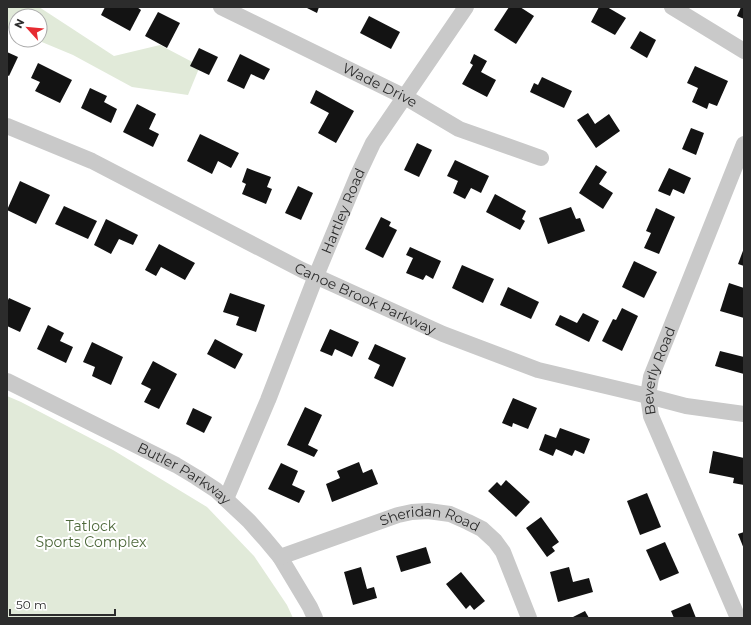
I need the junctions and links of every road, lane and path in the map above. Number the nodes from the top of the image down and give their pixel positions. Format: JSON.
{"nodes":[{"id":1,"x":221,"y":7,"type":"edge"},
{"id":2,"x":466,"y":7,"type":"edge"},
{"id":3,"x":672,"y":7,"type":"edge"},
{"id":4,"x":744,"y":51,"type":"edge"},
{"id":5,"x":405,"y":97,"type":"junction"},
{"id":6,"x":7,"y":126,"type":"edge"},
{"id":7,"x":744,"y":144,"type":"edge"},
{"id":8,"x":540,"y":158,"type":"dead end"},
{"id":9,"x":740,"y":165,"type":"edge"},
{"id":10,"x":316,"y":276,"type":"junction"},
{"id":11,"x":7,"y":381,"type":"edge"},
{"id":12,"x":648,"y":396,"type":"junction"},
{"id":13,"x":744,"y":414,"type":"edge"},
{"id":14,"x":226,"y":499,"type":"junction"},
{"id":15,"x":280,"y":557,"type":"junction"},
{"id":16,"x":315,"y":618,"type":"edge"},
{"id":17,"x":529,"y":618,"type":"edge"},
{"id":18,"x":738,"y":618,"type":"edge"}],
"edges":[{"from":1,"to":5,"type":"street","name":"Wade Drive"},
{"from":2,"to":5,"type":"street","name":"Hartley Road"},
{"from":3,"to":4,"type":"street"},
{"from":5,"to":8,"type":"street","name":"Wade Drive"},
{"from":5,"to":10,"type":"street","name":"Hartley Road"},
{"from":6,"to":10,"type":"street","name":"Canoe Brook Parkway"},
{"from":7,"to":9,"type":"street","name":"Beverly Road"},
{"from":9,"to":12,"type":"street","name":"Beverly Road"},
{"from":10,"to":12,"type":"street","name":"Canoe Brook Parkway"},
{"from":10,"to":14,"type":"street","name":"Hartley Road"},
{"from":11,"to":14,"type":"street","name":"Butler Parkway"},
{"from":12,"to":13,"type":"street","name":"Canoe Brook Parkway"},
{"from":12,"to":18,"type":"street","name":"Beverly Road"},
{"from":14,"to":15,"type":"street","name":"Butler Parkway"},
{"from":15,"to":16,"type":"street","name":"Butler Parkway"},
{"from":15,"to":17,"type":"street","name":"Sheridan Road"}]}
